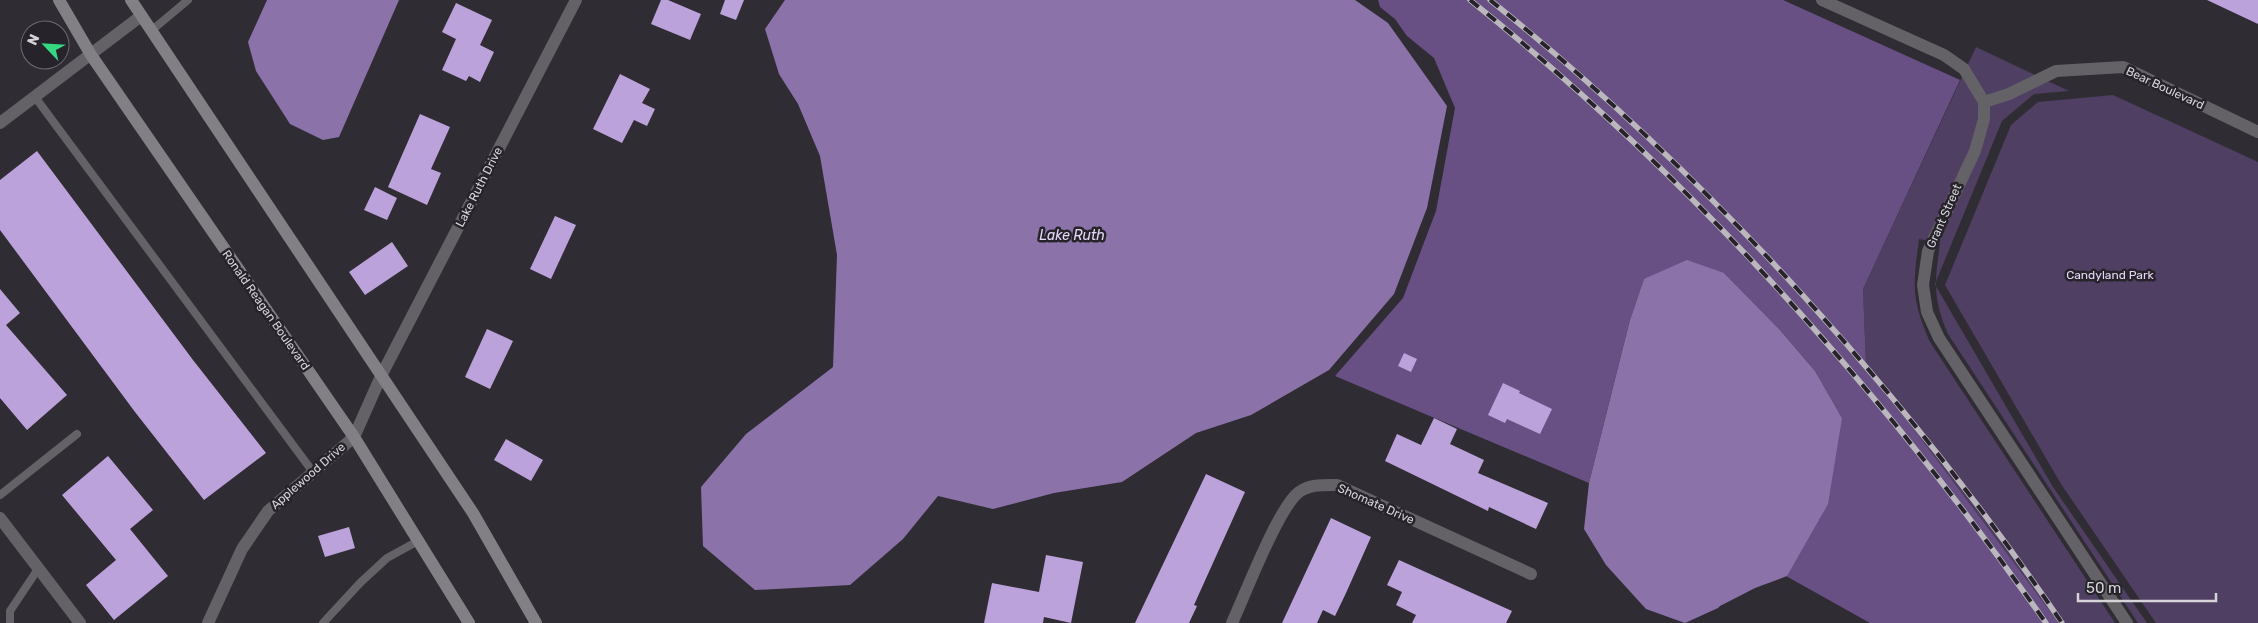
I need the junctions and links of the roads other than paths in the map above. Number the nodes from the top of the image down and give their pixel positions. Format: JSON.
{"nodes":[{"id":1,"x":59,"y":0,"type":"edge"},
{"id":2,"x":131,"y":0,"type":"edge"},
{"id":3,"x":188,"y":0,"type":"edge"},
{"id":4,"x":576,"y":0,"type":"edge"},
{"id":5,"x":1822,"y":0,"type":"edge"},
{"id":6,"x":141,"y":16,"type":"junction"},
{"id":7,"x":151,"y":31,"type":"junction"},
{"id":8,"x":91,"y":55,"type":"junction"},
{"id":9,"x":35,"y":97,"type":"junction"},
{"id":10,"x":1984,"y":102,"type":"junction"},
{"id":11,"x":0,"y":123,"type":"edge"},
{"id":12,"x":2258,"y":132,"type":"edge"},
{"id":13,"x":382,"y":374,"type":"junction"},
{"id":14,"x":77,"y":434,"type":"dead end"},
{"id":15,"x":354,"y":437,"type":"junction"},
{"id":16,"x":313,"y":472,"type":"junction"},
{"id":17,"x":0,"y":496,"type":"edge"},
{"id":18,"x":0,"y":518,"type":"edge"},
{"id":19,"x":418,"y":541,"type":"junction"},
{"id":20,"x":38,"y":569,"type":"junction"},
{"id":21,"x":1532,"y":574,"type":"dead end"},
{"id":22,"x":10,"y":623,"type":"edge"},
{"id":23,"x":80,"y":623,"type":"edge"},
{"id":24,"x":208,"y":623,"type":"edge"},
{"id":25,"x":323,"y":623,"type":"edge"},
{"id":26,"x":468,"y":623,"type":"edge"},
{"id":27,"x":536,"y":623,"type":"edge"},
{"id":28,"x":1232,"y":623,"type":"edge"},
{"id":29,"x":2127,"y":623,"type":"edge"}],
"edges":[{"from":1,"to":8,"type":"main road","name":"Ronald Reagan Boulevard"},
{"from":2,"to":6,"type":"main road"},
{"from":3,"to":7,"type":"lane"},
{"from":4,"to":13,"type":"street","name":"Lake Ruth Drive"},
{"from":5,"to":10,"type":"street"},
{"from":6,"to":7,"type":"main road"},
{"from":6,"to":8,"type":"street"},
{"from":7,"to":13,"type":"main road"},
{"from":8,"to":9,"type":"street"},
{"from":8,"to":15,"type":"main road","name":"Ronald Reagan Boulevard"},
{"from":9,"to":11,"type":"street"},
{"from":9,"to":16,"type":"lane"},
{"from":10,"to":12,"type":"street","name":"Bear Boulevard"},
{"from":10,"to":29,"type":"street","name":"Grant Street"},
{"from":13,"to":15,"type":"street","name":"Lake Ruth Drive"},
{"from":13,"to":27,"type":"main road"},
{"from":14,"to":17,"type":"lane"},
{"from":15,"to":16,"type":"street","name":"Applewood Drive"},
{"from":15,"to":19,"type":"main road","name":"Ronald Reagan Boulevard"},
{"from":16,"to":24,"type":"street","name":"Applewood Drive"},
{"from":18,"to":20,"type":"street"},
{"from":19,"to":25,"type":"lane"},
{"from":19,"to":26,"type":"main road","name":"Ronald Reagan Boulevard"},
{"from":20,"to":22,"type":"lane"},
{"from":20,"to":23,"type":"street"},
{"from":21,"to":28,"type":"street","name":"Shomate Drive"}]}
